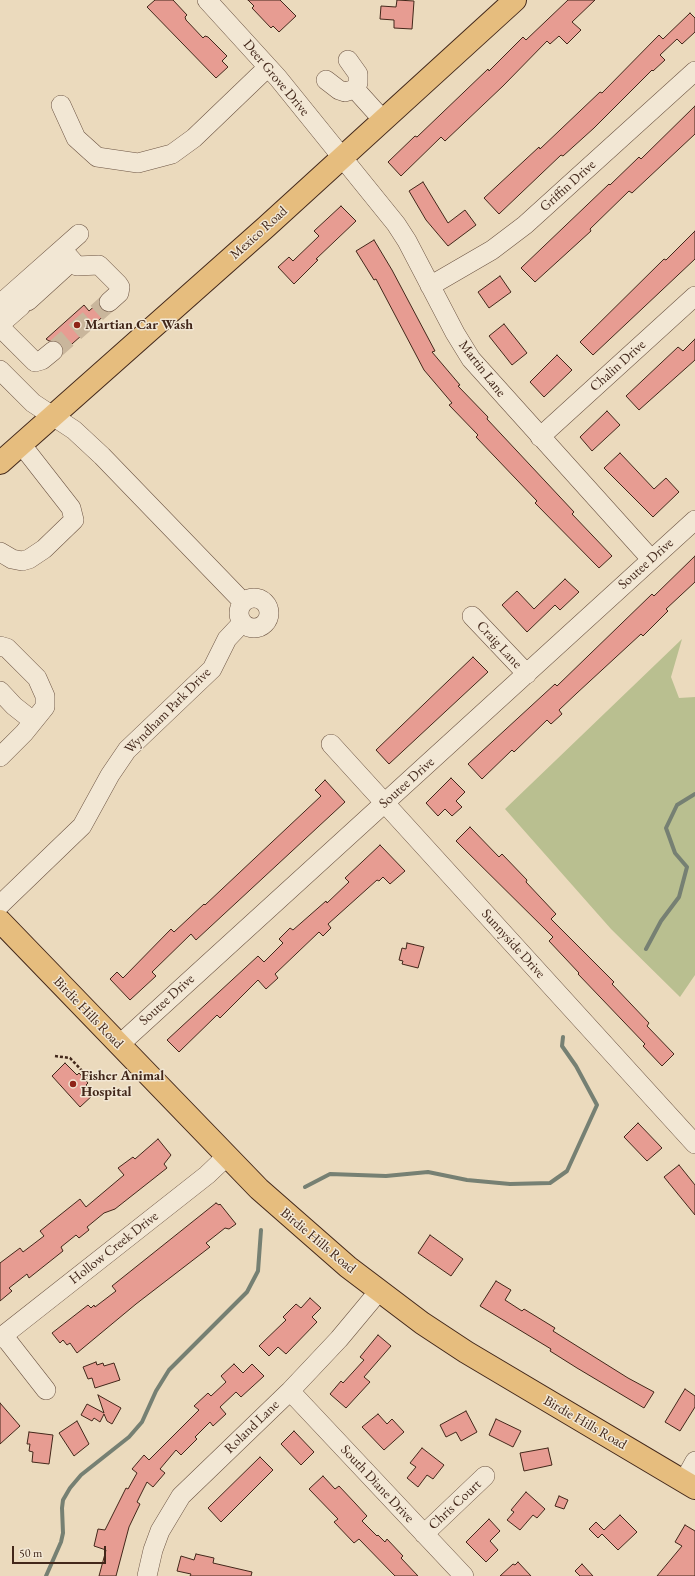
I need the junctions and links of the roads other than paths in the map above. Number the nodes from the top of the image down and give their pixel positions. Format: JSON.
{"nodes":[{"id":1,"x":207,"y":0,"type":"edge"},
{"id":2,"x":515,"y":0,"type":"edge"},
{"id":3,"x":348,"y":60,"type":"dead end"},
{"id":4,"x":268,"y":67,"type":"junction"},
{"id":5,"x":695,"y":70,"type":"edge"},
{"id":6,"x":326,"y":80,"type":"dead end"},
{"id":7,"x":355,"y":90,"type":"junction"},
{"id":8,"x":61,"y":105,"type":"dead end"},
{"id":9,"x":383,"y":120,"type":"junction"},
{"id":10,"x":342,"y":158,"type":"junction"},
{"id":11,"x":79,"y":234,"type":"dead end"},
{"id":12,"x":70,"y":259,"type":"junction"},
{"id":13,"x":430,"y":286,"type":"junction"},
{"id":14,"x":695,"y":296,"type":"edge"},
{"id":15,"x":109,"y":302,"type":"tunnel mouth"},
{"id":16,"x":0,"y":304,"type":"edge"},
{"id":17,"x":53,"y":351,"type":"tunnel mouth"},
{"id":18,"x":0,"y":370,"type":"edge"},
{"id":19,"x":52,"y":416,"type":"junction"},
{"id":20,"x":540,"y":437,"type":"junction"},
{"id":21,"x":21,"y":444,"type":"junction"},
{"id":22,"x":0,"y":463,"type":"edge"},
{"id":23,"x":695,"y":520,"type":"edge"},
{"id":24,"x":0,"y":552,"type":"edge"},
{"id":25,"x":652,"y":560,"type":"junction"},
{"id":26,"x":243,"y":602,"type":"junction"},
{"id":27,"x":472,"y":616,"type":"dead end"},
{"id":28,"x":242,"y":623,"type":"junction"},
{"id":29,"x":0,"y":646,"type":"edge"},
{"id":30,"x":527,"y":674,"type":"junction"},
{"id":31,"x":0,"y":691,"type":"edge"},
{"id":32,"x":33,"y":721,"type":"junction"},
{"id":33,"x":331,"y":744,"type":"dead end"},
{"id":34,"x":0,"y":757,"type":"edge"},
{"id":35,"x":386,"y":802,"type":"junction"},
{"id":36,"x":0,"y":905,"type":"edge"},
{"id":37,"x":3,"y":929,"type":"edge"},
{"id":38,"x":119,"y":1045,"type":"junction"},
{"id":39,"x":695,"y":1144,"type":"edge"},
{"id":40,"x":227,"y":1156,"type":"junction"},
{"id":41,"x":379,"y":1291,"type":"junction"},
{"id":42,"x":2,"y":1337,"type":"edge"},
{"id":43,"x":46,"y":1390,"type":"dead end"},
{"id":44,"x":290,"y":1391,"type":"junction"},
{"id":45,"x":695,"y":1461,"type":"edge"},
{"id":46,"x":485,"y":1476,"type":"dead end"},
{"id":47,"x":689,"y":1484,"type":"edge"},
{"id":48,"x":424,"y":1534,"type":"junction"},
{"id":49,"x":147,"y":1576,"type":"edge"},
{"id":50,"x":464,"y":1576,"type":"edge"}],
"edges":[{"from":1,"to":4,"type":"street","name":"Deer Grove Drive"},
{"from":2,"to":9,"type":"main road","name":"Mexico Road"},
{"from":3,"to":7,"type":"street"},
{"from":4,"to":8,"type":"street"},
{"from":4,"to":10,"type":"street","name":"Deer Grove Drive"},
{"from":5,"to":13,"type":"street","name":"Griffin Drive"},
{"from":6,"to":7,"type":"street"},
{"from":7,"to":9,"type":"street"},
{"from":9,"to":10,"type":"main road","name":"Mexico Road"},
{"from":10,"to":13,"type":"street","name":"Martin Lane"},
{"from":10,"to":19,"type":"main road","name":"Mexico Road"},
{"from":11,"to":12,"type":"street"},
{"from":12,"to":15,"type":"street"},
{"from":12,"to":16,"type":"street"},
{"from":12,"to":17,"type":"street"},
{"from":13,"to":20,"type":"street","name":"Martin Lane"},
{"from":14,"to":20,"type":"street","name":"Chalin Drive"},
{"from":18,"to":19,"type":"street"},
{"from":19,"to":21,"type":"main road","name":"Mexico Road"},
{"from":19,"to":26,"type":"street"},
{"from":20,"to":25,"type":"street","name":"Martin Lane"},
{"from":21,"to":22,"type":"main road","name":"Mexico Road"},
{"from":21,"to":24,"type":"street"},
{"from":23,"to":25,"type":"street","name":"Soutee Drive"},
{"from":25,"to":30,"type":"street","name":"Soutee Drive"},
{"from":26,"to":28,"type":"street"},
{"from":26,"to":28,"type":"street"},
{"from":27,"to":30,"type":"street","name":"Craig Lane"},
{"from":28,"to":36,"type":"street","name":"Wyndham Park Drive"},
{"from":29,"to":32,"type":"street"},
{"from":30,"to":35,"type":"street","name":"Soutee Drive"},
{"from":31,"to":32,"type":"street"},
{"from":32,"to":34,"type":"street"},
{"from":33,"to":35,"type":"street","name":"Sunnyside Drive"},
{"from":35,"to":38,"type":"street","name":"Soutee Drive"},
{"from":35,"to":39,"type":"street","name":"Sunnyside Drive"},
{"from":37,"to":38,"type":"main road","name":"Birdie Hills Road"},
{"from":38,"to":40,"type":"main road","name":"Birdie Hills Road"},
{"from":40,"to":41,"type":"main road","name":"Birdie Hills Road"},
{"from":40,"to":42,"type":"street","name":"Hollow Creek Drive"},
{"from":41,"to":44,"type":"street","name":"Roland Lane"},
{"from":41,"to":47,"type":"main road","name":"Birdie Hills Road"},
{"from":42,"to":43,"type":"street"},
{"from":44,"to":48,"type":"street","name":"South Diane Drive"},
{"from":44,"to":49,"type":"street","name":"Roland Lane"},
{"from":45,"to":47,"type":"street"},
{"from":46,"to":48,"type":"street","name":"Chris Court"},
{"from":48,"to":50,"type":"street","name":"South Diane Drive"}]}
